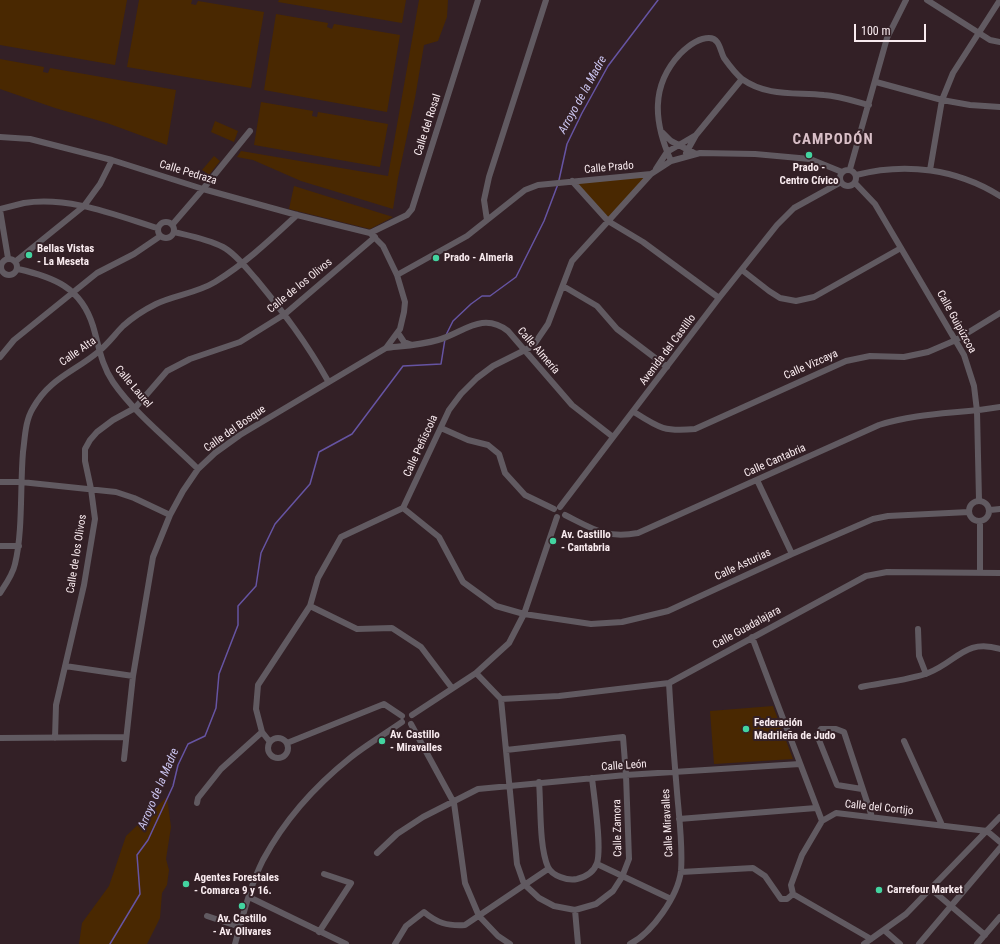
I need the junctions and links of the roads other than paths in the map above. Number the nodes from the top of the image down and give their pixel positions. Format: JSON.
{"nodes":[{"id":1,"x":478,"y":0,"type":"edge"},
{"id":2,"x":546,"y":0,"type":"edge"},
{"id":3,"x":906,"y":0,"type":"edge"},
{"id":4,"x":927,"y":0,"type":"edge"},
{"id":5,"x":1000,"y":0,"type":"edge"},
{"id":6,"x":978,"y":33,"type":"junction"},
{"id":7,"x":1000,"y":42,"type":"edge"},
{"id":8,"x":742,"y":79,"type":"junction"},
{"id":9,"x":876,"y":82,"type":"junction"},
{"id":10,"x":942,"y":100,"type":"junction"},
{"id":11,"x":869,"y":104,"type":"junction"},
{"id":12,"x":1000,"y":107,"type":"edge"},
{"id":13,"x":250,"y":131,"type":"dead end"},
{"id":14,"x":662,"y":132,"type":"junction"},
{"id":15,"x":696,"y":134,"type":"junction"},
{"id":16,"x":0,"y":137,"type":"edge"},
{"id":17,"x":678,"y":145,"type":"junction"},
{"id":18,"x":688,"y":150,"type":"junction"},
{"id":19,"x":667,"y":152,"type":"junction"},
{"id":20,"x":696,"y":154,"type":"junction"},
{"id":21,"x":683,"y":157,"type":"junction"},
{"id":22,"x":112,"y":160,"type":"junction"},
{"id":23,"x":671,"y":161,"type":"junction"},
{"id":24,"x":850,"y":169,"type":"junction"},
{"id":25,"x":930,"y":170,"type":"junction"},
{"id":26,"x":653,"y":172,"type":"junction"},
{"id":27,"x":842,"y":172,"type":"junction"},
{"id":28,"x":856,"y":175,"type":"junction"},
{"id":29,"x":572,"y":181,"type":"junction"},
{"id":30,"x":841,"y":182,"type":"junction"},
{"id":31,"x":855,"y":183,"type":"junction"},
{"id":32,"x":203,"y":189,"type":"junction"},
{"id":33,"x":1000,"y":196,"type":"edge"},
{"id":34,"x":84,"y":206,"type":"junction"},
{"id":35,"x":0,"y":210,"type":"edge"},
{"id":36,"x":298,"y":216,"type":"junction"},
{"id":37,"x":487,"y":220,"type":"junction"},
{"id":38,"x":608,"y":221,"type":"junction"},
{"id":39,"x":172,"y":225,"type":"junction"},
{"id":40,"x":157,"y":228,"type":"junction"},
{"id":41,"x":174,"y":232,"type":"junction"},
{"id":42,"x":372,"y":235,"type":"junction"},
{"id":43,"x":160,"y":237,"type":"junction"},
{"id":44,"x":901,"y":248,"type":"junction"},
{"id":45,"x":8,"y":258,"type":"junction"},
{"id":46,"x":16,"y":261,"type":"junction"},
{"id":47,"x":243,"y":264,"type":"junction"},
{"id":48,"x":0,"y":265,"type":"edge"},
{"id":49,"x":18,"y":269,"type":"junction"},
{"id":50,"x":742,"y":270,"type":"junction"},
{"id":51,"x":1,"y":273,"type":"edge"},
{"id":52,"x":397,"y":275,"type":"junction"},
{"id":53,"x":563,"y":286,"type":"junction"},
{"id":54,"x":73,"y":292,"type":"junction"},
{"id":55,"x":719,"y":298,"type":"junction"},
{"id":56,"x":1000,"y":313,"type":"edge"},
{"id":57,"x":285,"y":314,"type":"junction"},
{"id":58,"x":398,"y":340,"type":"junction"},
{"id":59,"x":956,"y":340,"type":"junction"},
{"id":60,"x":525,"y":351,"type":"junction"},
{"id":61,"x":99,"y":352,"type":"junction"},
{"id":62,"x":0,"y":357,"type":"edge"},
{"id":63,"x":667,"y":367,"type":"junction"},
{"id":64,"x":328,"y":381,"type":"junction"},
{"id":65,"x":1000,"y":407,"type":"edge"},
{"id":66,"x":135,"y":408,"type":"junction"},
{"id":67,"x":977,"y":411,"type":"junction"},
{"id":68,"x":634,"y":412,"type":"junction"},
{"id":69,"x":441,"y":428,"type":"junction"},
{"id":70,"x":613,"y":437,"type":"junction"},
{"id":71,"x":198,"y":469,"type":"junction"},
{"id":72,"x":757,"y":480,"type":"junction"},
{"id":73,"x":0,"y":482,"type":"edge"},
{"id":74,"x":21,"y":482,"type":"junction"},
{"id":75,"x":91,"y":489,"type":"junction"},
{"id":76,"x":979,"y":500,"type":"junction"},
{"id":77,"x":403,"y":508,"type":"junction"},
{"id":78,"x":557,"y":508,"type":"junction"},
{"id":79,"x":1000,"y":509,"type":"edge"},
{"id":80,"x":990,"y":510,"type":"junction"},
{"id":81,"x":969,"y":512,"type":"junction"},
{"id":82,"x":170,"y":515,"type":"junction"},
{"id":83,"x":564,"y":515,"type":"junction"},
{"id":84,"x":557,"y":517,"type":"junction"},
{"id":85,"x":980,"y":522,"type":"junction"},
{"id":86,"x":0,"y":546,"type":"edge"},
{"id":87,"x":18,"y":546,"type":"junction"},
{"id":88,"x":792,"y":554,"type":"junction"},
{"id":89,"x":980,"y":573,"type":"junction"},
{"id":90,"x":1000,"y":573,"type":"edge"},
{"id":91,"x":0,"y":593,"type":"edge"},
{"id":92,"x":310,"y":606,"type":"junction"},
{"id":93,"x":524,"y":614,"type":"junction"},
{"id":94,"x":918,"y":629,"type":"dead end"},
{"id":95,"x":752,"y":637,"type":"junction"},
{"id":96,"x":1000,"y":649,"type":"edge"},
{"id":97,"x":65,"y":666,"type":"junction"},
{"id":98,"x":476,"y":673,"type":"junction"},
{"id":99,"x":926,"y":674,"type":"junction"},
{"id":100,"x":133,"y":676,"type":"junction"},
{"id":101,"x":669,"y":683,"type":"junction"},
{"id":102,"x":861,"y":687,"type":"dead end"},
{"id":103,"x":452,"y":688,"type":"junction"},
{"id":104,"x":501,"y":699,"type":"junction"},
{"id":105,"x":412,"y":715,"type":"junction"},
{"id":106,"x":402,"y":719,"type":"junction"},
{"id":107,"x":411,"y":724,"type":"junction"},
{"id":108,"x":262,"y":732,"type":"junction"},
{"id":109,"x":126,"y":737,"type":"junction"},
{"id":110,"x":0,"y":738,"type":"edge"},
{"id":111,"x":55,"y":738,"type":"junction"},
{"id":112,"x":904,"y":741,"type":"dead end"},
{"id":113,"x":270,"y":742,"type":"junction"},
{"id":114,"x":287,"y":743,"type":"junction"},
{"id":115,"x":506,"y":750,"type":"junction"},
{"id":116,"x":124,"y":759,"type":"dead end"},
{"id":117,"x":800,"y":764,"type":"junction"},
{"id":118,"x":675,"y":772,"type":"junction"},
{"id":119,"x":626,"y":775,"type":"junction"},
{"id":120,"x":592,"y":778,"type":"junction"},
{"id":121,"x":539,"y":782,"type":"junction"},
{"id":122,"x":509,"y":786,"type":"junction"},
{"id":123,"x":862,"y":789,"type":"junction"},
{"id":124,"x":197,"y":803,"type":"dead end"},
{"id":125,"x":454,"y":803,"type":"junction"},
{"id":126,"x":816,"y":808,"type":"junction"},
{"id":127,"x":872,"y":816,"type":"junction"},
{"id":128,"x":1000,"y":817,"type":"edge"},
{"id":129,"x":679,"y":819,"type":"junction"},
{"id":130,"x":822,"y":821,"type":"junction"},
{"id":131,"x":942,"y":825,"type":"junction"},
{"id":132,"x":987,"y":831,"type":"junction"},
{"id":133,"x":1000,"y":842,"type":"edge"},
{"id":134,"x":1000,"y":848,"type":"edge"},
{"id":135,"x":377,"y":853,"type":"dead end"},
{"id":136,"x":597,"y":864,"type":"junction"},
{"id":137,"x":548,"y":869,"type":"junction"},
{"id":138,"x":681,"y":872,"type":"junction"},
{"id":139,"x":324,"y":874,"type":"dead end"},
{"id":140,"x":622,"y":877,"type":"junction"},
{"id":141,"x":524,"y":884,"type":"junction"},
{"id":142,"x":931,"y":889,"type":"junction"},
{"id":143,"x":793,"y":894,"type":"junction"},
{"id":144,"x":249,"y":897,"type":"junction"},
{"id":145,"x":671,"y":900,"type":"junction"},
{"id":146,"x":951,"y":906,"type":"junction"},
{"id":147,"x":576,"y":910,"type":"junction"},
{"id":148,"x":206,"y":916,"type":"dead end"},
{"id":149,"x":479,"y":916,"type":"junction"},
{"id":150,"x":1000,"y":917,"type":"edge"},
{"id":151,"x":240,"y":927,"type":"junction"},
{"id":152,"x":884,"y":930,"type":"junction"},
{"id":153,"x":319,"y":932,"type":"junction"},
{"id":154,"x":986,"y":934,"type":"junction"},
{"id":155,"x":871,"y":939,"type":"junction"},
{"id":156,"x":235,"y":944,"type":"edge"},
{"id":157,"x":346,"y":944,"type":"edge"},
{"id":158,"x":395,"y":944,"type":"edge"},
{"id":159,"x":510,"y":944,"type":"edge"},
{"id":160,"x":578,"y":944,"type":"edge"},
{"id":161,"x":630,"y":944,"type":"edge"},
{"id":162,"x":864,"y":944,"type":"edge"},
{"id":163,"x":900,"y":944,"type":"edge"},
{"id":164,"x":919,"y":944,"type":"edge"},
{"id":165,"x":977,"y":944,"type":"edge"}],
"edges":[{"from":1,"to":42,"type":"street","name":"Calle del Rosal"},
{"from":2,"to":37,"type":"street"},
{"from":3,"to":9,"type":"street"},
{"from":4,"to":6,"type":"street"},
{"from":5,"to":6,"type":"street"},
{"from":6,"to":7,"type":"street"},
{"from":6,"to":10,"type":"street"},
{"from":8,"to":11,"type":"street"},
{"from":8,"to":14,"type":"street"},
{"from":8,"to":15,"type":"street"},
{"from":9,"to":10,"type":"street"},
{"from":9,"to":11,"type":"street"},
{"from":10,"to":12,"type":"street"},
{"from":10,"to":25,"type":"street"},
{"from":11,"to":24,"type":"street"},
{"from":13,"to":32,"type":"street"},
{"from":14,"to":17,"type":"street"},
{"from":14,"to":19,"type":"street"},
{"from":15,"to":17,"type":"street"},
{"from":15,"to":18,"type":"street"},
{"from":16,"to":22,"type":"street","name":"Calle Pedraza"},
{"from":17,"to":18,"type":"street"},
{"from":17,"to":19,"type":"street"},
{"from":18,"to":20,"type":"street"},
{"from":18,"to":21,"type":"street"},
{"from":19,"to":23,"type":"street"},
{"from":19,"to":26,"type":"street"},
{"from":20,"to":21,"type":"street","name":"Calle Prado"},
{"from":20,"to":27,"type":"street","name":"Calle Prado"},
{"from":21,"to":23,"type":"street","name":"Calle Prado"},
{"from":22,"to":32,"type":"street","name":"Calle Pedraza"},
{"from":22,"to":34,"type":"street"},
{"from":23,"to":26,"type":"street","name":"Calle Prado"},
{"from":24,"to":27,"type":"street"},
{"from":24,"to":28,"type":"street"},
{"from":25,"to":28,"type":"street"},
{"from":25,"to":33,"type":"street"},
{"from":26,"to":29,"type":"street","name":"Calle Prado"},
{"from":26,"to":38,"type":"street","name":"Calle Peñíscola"},
{"from":27,"to":30,"type":"street"},
{"from":28,"to":31,"type":"street"},
{"from":29,"to":37,"type":"street","name":"Calle Prado"},
{"from":29,"to":38,"type":"street"},
{"from":30,"to":31,"type":"street"},
{"from":30,"to":50,"type":"street","name":"Avenida del Castillo"},
{"from":31,"to":44,"type":"street","name":"Calle Guipúzcoa"},
{"from":32,"to":36,"type":"street","name":"Calle Pedraza"},
{"from":32,"to":39,"type":"street"},
{"from":34,"to":35,"type":"street"},
{"from":34,"to":40,"type":"street"},
{"from":34,"to":46,"type":"street"},
{"from":35,"to":45,"type":"street"},
{"from":36,"to":42,"type":"street","name":"Calle Pedraza"},
{"from":36,"to":47,"type":"street","name":"Calle Alta"},
{"from":37,"to":52,"type":"street","name":"Calle Prado"},
{"from":38,"to":53,"type":"street","name":"Calle Peñíscola"},
{"from":38,"to":55,"type":"street"},
{"from":39,"to":40,"type":"street"},
{"from":39,"to":41,"type":"street"},
{"from":40,"to":43,"type":"street"},
{"from":41,"to":43,"type":"street"},
{"from":41,"to":47,"type":"street"},
{"from":42,"to":52,"type":"street"},
{"from":42,"to":57,"type":"street","name":"Calle de los Olivos"},
{"from":43,"to":54,"type":"street"},
{"from":44,"to":50,"type":"street"},
{"from":44,"to":59,"type":"street","name":"Calle Guipúzcoa"},
{"from":45,"to":46,"type":"street"},
{"from":45,"to":48,"type":"street"},
{"from":46,"to":49,"type":"street"},
{"from":47,"to":57,"type":"street"},
{"from":47,"to":61,"type":"street","name":"Calle Alta"},
{"from":48,"to":51,"type":"street"},
{"from":49,"to":51,"type":"street"},
{"from":49,"to":54,"type":"street","name":"Calle Laurel"},
{"from":50,"to":55,"type":"street","name":"Avenida del Castillo"},
{"from":52,"to":58,"type":"street"},
{"from":53,"to":60,"type":"street","name":"Calle Peñíscola"},
{"from":53,"to":63,"type":"street"},
{"from":54,"to":61,"type":"street","name":"Calle Laurel"},
{"from":54,"to":62,"type":"street"},
{"from":55,"to":63,"type":"street","name":"Avenida del Castillo"},
{"from":56,"to":59,"type":"street","name":"Calle Vizcaya"},
{"from":57,"to":64,"type":"street"},
{"from":57,"to":66,"type":"street","name":"Calle de los Olivos"},
{"from":58,"to":60,"type":"street","name":"Calle Almería"},
{"from":58,"to":64,"type":"street","name":"Calle del Bosque"},
{"from":59,"to":67,"type":"street","name":"Calle Guipúzcoa"},
{"from":59,"to":68,"type":"street","name":"Calle Vizcaya"},
{"from":60,"to":69,"type":"street","name":"Calle Peñíscola"},
{"from":60,"to":70,"type":"street","name":"Calle Almería"},
{"from":61,"to":66,"type":"street","name":"Calle Laurel"},
{"from":61,"to":74,"type":"street","name":"Calle Alta"},
{"from":63,"to":68,"type":"street","name":"Avenida del Castillo"},
{"from":64,"to":71,"type":"street","name":"Calle del Bosque"},
{"from":65,"to":67,"type":"street","name":"Calle Cantabria"},
{"from":66,"to":71,"type":"street","name":"Calle Laurel"},
{"from":66,"to":75,"type":"street","name":"Calle de los Olivos"},
{"from":67,"to":72,"type":"street","name":"Calle Cantabria"},
{"from":67,"to":76,"type":"street","name":"Calle Guipúzcoa"},
{"from":68,"to":70,"type":"street","name":"Avenida del Castillo"},
{"from":69,"to":77,"type":"street","name":"Calle Peñíscola"},
{"from":69,"to":78,"type":"street"},
{"from":70,"to":78,"type":"street","name":"Avenida del Castillo"},
{"from":71,"to":82,"type":"street","name":"Calle del Bosque"},
{"from":72,"to":83,"type":"street","name":"Calle Cantabria"},
{"from":72,"to":88,"type":"street"},
{"from":73,"to":74,"type":"street"},
{"from":74,"to":75,"type":"street"},
{"from":74,"to":87,"type":"street","name":"Calle Alta"},
{"from":75,"to":82,"type":"street"},
{"from":75,"to":97,"type":"street","name":"Calle de los Olivos"},
{"from":76,"to":80,"type":"street"},
{"from":76,"to":81,"type":"street"},
{"from":77,"to":92,"type":"street"},
{"from":77,"to":93,"type":"street","name":"Calle Asturias"},
{"from":78,"to":83,"type":"street"},
{"from":78,"to":84,"type":"street"},
{"from":79,"to":80,"type":"street"},
{"from":80,"to":85,"type":"street"},
{"from":81,"to":85,"type":"street"},
{"from":81,"to":88,"type":"street","name":"Calle Asturias"},
{"from":82,"to":100,"type":"street","name":"Calle del Bosque"},
{"from":83,"to":84,"type":"street"},
{"from":84,"to":93,"type":"street"},
{"from":85,"to":89,"type":"street"},
{"from":86,"to":87,"type":"street"},
{"from":87,"to":91,"type":"street","name":"Calle Alta"},
{"from":88,"to":93,"type":"street","name":"Calle Asturias"},
{"from":89,"to":90,"type":"street","name":"Calle Guadalajara"},
{"from":89,"to":95,"type":"street","name":"Calle Guadalajara"},
{"from":92,"to":103,"type":"street"},
{"from":92,"to":108,"type":"street"},
{"from":93,"to":98,"type":"street"},
{"from":94,"to":99,"type":"street"},
{"from":95,"to":101,"type":"street","name":"Calle Guadalajara"},
{"from":95,"to":117,"type":"street"},
{"from":96,"to":99,"type":"street"},
{"from":97,"to":100,"type":"street"},
{"from":97,"to":111,"type":"street","name":"Calle de los Olivos"},
{"from":98,"to":103,"type":"street"},
{"from":98,"to":104,"type":"street"},
{"from":99,"to":102,"type":"street"},
{"from":100,"to":109,"type":"street","name":"Calle del Bosque"},
{"from":101,"to":104,"type":"street","name":"Calle Guadalajara"},
{"from":101,"to":118,"type":"street","name":"Calle Miravalles"},
{"from":103,"to":105,"type":"street"},
{"from":104,"to":115,"type":"street","name":"Calle Zamora"},
{"from":105,"to":106,"type":"street"},
{"from":105,"to":107,"type":"street"},
{"from":106,"to":107,"type":"street"},
{"from":106,"to":114,"type":"street"},
{"from":106,"to":144,"type":"street"},
{"from":107,"to":125,"type":"street"},
{"from":108,"to":113,"type":"street"},
{"from":108,"to":124,"type":"street"},
{"from":109,"to":111,"type":"street"},
{"from":109,"to":116,"type":"street","name":"Calle del Bosque"},
{"from":110,"to":111,"type":"street"},
{"from":112,"to":131,"type":"street"},
{"from":113,"to":114,"type":"street"},
{"from":113,"to":114,"type":"street"},
{"from":115,"to":119,"type":"street","name":"Calle Zamora"},
{"from":115,"to":122,"type":"street","name":"Calle Zamora"},
{"from":117,"to":118,"type":"street","name":"Calle León"},
{"from":117,"to":126,"type":"street"},
{"from":118,"to":119,"type":"street","name":"Calle León"},
{"from":118,"to":129,"type":"street","name":"Calle Miravalles"},
{"from":119,"to":120,"type":"street","name":"Calle León"},
{"from":119,"to":140,"type":"street","name":"Calle Zamora"},
{"from":120,"to":121,"type":"street","name":"Calle León"},
{"from":120,"to":136,"type":"street"},
{"from":121,"to":122,"type":"street","name":"Calle León"},
{"from":121,"to":137,"type":"street"},
{"from":122,"to":125,"type":"street","name":"Calle León"},
{"from":122,"to":141,"type":"street","name":"Calle Zamora"},
{"from":123,"to":123,"type":"street"},
{"from":123,"to":127,"type":"street"},
{"from":125,"to":135,"type":"street","name":"Calle León"},
{"from":125,"to":149,"type":"street"},
{"from":126,"to":129,"type":"street"},
{"from":126,"to":130,"type":"street"},
{"from":127,"to":130,"type":"street","name":"Calle del Cortijo"},
{"from":127,"to":131,"type":"street","name":"Calle del Cortijo"},
{"from":128,"to":132,"type":"street"},
{"from":129,"to":138,"type":"street","name":"Calle Miravalles"},
{"from":130,"to":143,"type":"street"},
{"from":131,"to":132,"type":"street","name":"Calle del Cortijo"},
{"from":132,"to":133,"type":"street"},
{"from":132,"to":142,"type":"street"},
{"from":134,"to":146,"type":"street"},
{"from":136,"to":137,"type":"street"},
{"from":136,"to":140,"type":"street"},
{"from":137,"to":141,"type":"street"},
{"from":138,"to":143,"type":"street"},
{"from":138,"to":145,"type":"street","name":"Calle Miravalles"},
{"from":139,"to":153,"type":"street"},
{"from":140,"to":145,"type":"street"},
{"from":140,"to":147,"type":"street","name":"Calle Zamora"},
{"from":141,"to":147,"type":"street","name":"Calle Zamora"},
{"from":141,"to":149,"type":"street"},
{"from":142,"to":146,"type":"street"},
{"from":142,"to":152,"type":"street"},
{"from":143,"to":155,"type":"street"},
{"from":144,"to":151,"type":"street"},
{"from":144,"to":153,"type":"street"},
{"from":145,"to":161,"type":"street","name":"Calle Miravalles"},
{"from":146,"to":154,"type":"street"},
{"from":146,"to":164,"type":"street"},
{"from":147,"to":160,"type":"street"},
{"from":148,"to":151,"type":"street"},
{"from":149,"to":158,"type":"street"},
{"from":149,"to":159,"type":"street"},
{"from":150,"to":154,"type":"street"},
{"from":151,"to":156,"type":"street"},
{"from":152,"to":155,"type":"street"},
{"from":152,"to":163,"type":"street"},
{"from":153,"to":157,"type":"street"},
{"from":154,"to":165,"type":"street"},
{"from":155,"to":162,"type":"street"}]}
